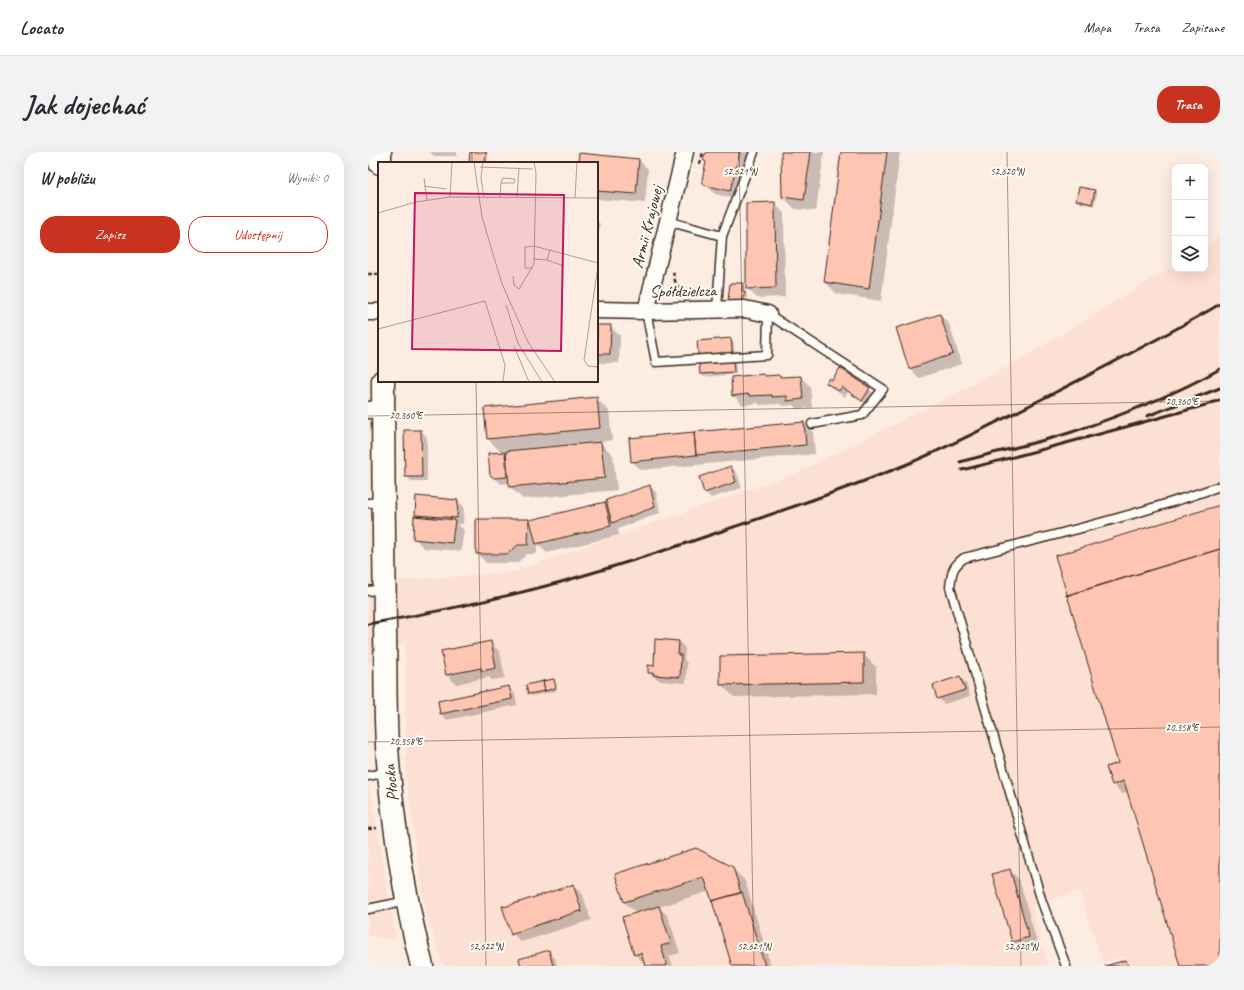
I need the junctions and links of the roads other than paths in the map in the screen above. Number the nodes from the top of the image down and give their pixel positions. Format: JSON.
{"nodes":[{"id":1,"x":685,"y":152,"type":"edge"},
{"id":2,"x":754,"y":152,"type":"edge"},
{"id":3,"x":667,"y":221,"type":"junction"},
{"id":4,"x":722,"y":236,"type":"junction"},
{"id":5,"x":716,"y":309,"type":"junction"},
{"id":6,"x":598,"y":310,"type":"edge"},
{"id":7,"x":646,"y":311,"type":"junction"},
{"id":8,"x":768,"y":314,"type":"junction"},
{"id":9,"x":383,"y":382,"type":"edge"},
{"id":10,"x":375,"y":409,"type":"edge"},
{"id":11,"x":812,"y":424,"type":"dead end"},
{"id":12,"x":1220,"y":486,"type":"edge"},
{"id":13,"x":376,"y":502,"type":"edge"},
{"id":14,"x":376,"y":590,"type":"edge"},
{"id":15,"x":389,"y":772,"type":"junction"},
{"id":16,"x":368,"y":776,"type":"edge"},
{"id":17,"x":407,"y":901,"type":"junction"},
{"id":18,"x":368,"y":909,"type":"edge"},
{"id":19,"x":422,"y":966,"type":"edge"},
{"id":20,"x":1066,"y":966,"type":"edge"}],
"edges":[{"from":1,"to":3,"type":"street","name":"Armii Krajowej"},
{"from":2,"to":4,"type":"lane"},
{"from":3,"to":4,"type":"lane"},
{"from":3,"to":7,"type":"street","name":"Armii Krajowej"},
{"from":4,"to":5,"type":"lane"},
{"from":5,"to":7,"type":"street","name":"Spółdzielcza"},
{"from":5,"to":8,"type":"street","name":"Spółdzielcza"},
{"from":6,"to":7,"type":"street","name":"Spółdzielcza"},
{"from":7,"to":8,"type":"lane"},
{"from":8,"to":11,"type":"lane"},
{"from":9,"to":10,"type":"street","name":"Płocka"},
{"from":10,"to":13,"type":"street","name":"Płocka"},
{"from":12,"to":20,"type":"lane"},
{"from":13,"to":14,"type":"street","name":"Płocka"},
{"from":14,"to":15,"type":"street","name":"Płocka"},
{"from":15,"to":16,"type":"lane"},
{"from":15,"to":17,"type":"street","name":"Płocka"},
{"from":17,"to":18,"type":"lane"},
{"from":17,"to":19,"type":"street","name":"Płocka"}]}
